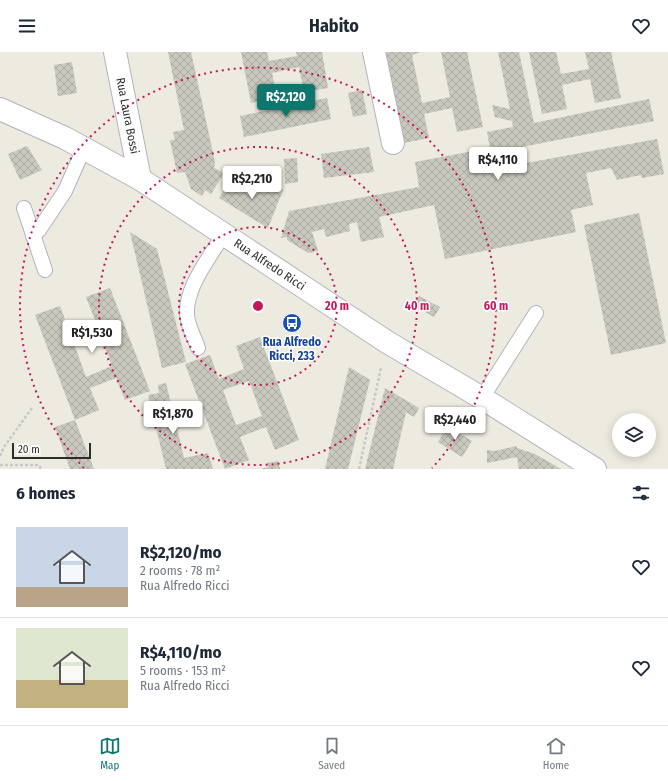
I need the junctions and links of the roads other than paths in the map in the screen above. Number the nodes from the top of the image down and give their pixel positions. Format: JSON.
{"nodes":[{"id":1,"x":115,"y":52,"type":"edge"},
{"id":2,"x":374,"y":52,"type":"edge"},
{"id":3,"x":0,"y":109,"type":"edge"},
{"id":4,"x":392,"y":144,"type":"dead end"},
{"id":5,"x":84,"y":148,"type":"junction"},
{"id":6,"x":140,"y":179,"type":"junction"},
{"id":7,"x":24,"y":208,"type":"dead end"},
{"id":8,"x":224,"y":234,"type":"junction"},
{"id":9,"x":33,"y":236,"type":"junction"},
{"id":10,"x":46,"y":270,"type":"dead end"},
{"id":11,"x":536,"y":313,"type":"dead end"},
{"id":12,"x":198,"y":348,"type":"dead end"},
{"id":13,"x":482,"y":398,"type":"junction"},
{"id":14,"x":595,"y":469,"type":"edge"}],
"edges":[{"from":1,"to":6,"type":"street","name":"Rua Laura Bossi"},
{"from":2,"to":4,"type":"street"},
{"from":3,"to":5,"type":"street","name":"Rua Alfredo Ricci"},
{"from":5,"to":6,"type":"street","name":"Rua Alfredo Ricci"},
{"from":5,"to":9,"type":"lane"},
{"from":6,"to":8,"type":"street","name":"Rua Alfredo Ricci"},
{"from":7,"to":9,"type":"lane"},
{"from":8,"to":12,"type":"lane"},
{"from":8,"to":13,"type":"street","name":"Rua Alfredo Ricci"},
{"from":9,"to":10,"type":"lane"},
{"from":11,"to":13,"type":"lane"},
{"from":13,"to":14,"type":"street","name":"Rua Alfredo Ricci"}]}
